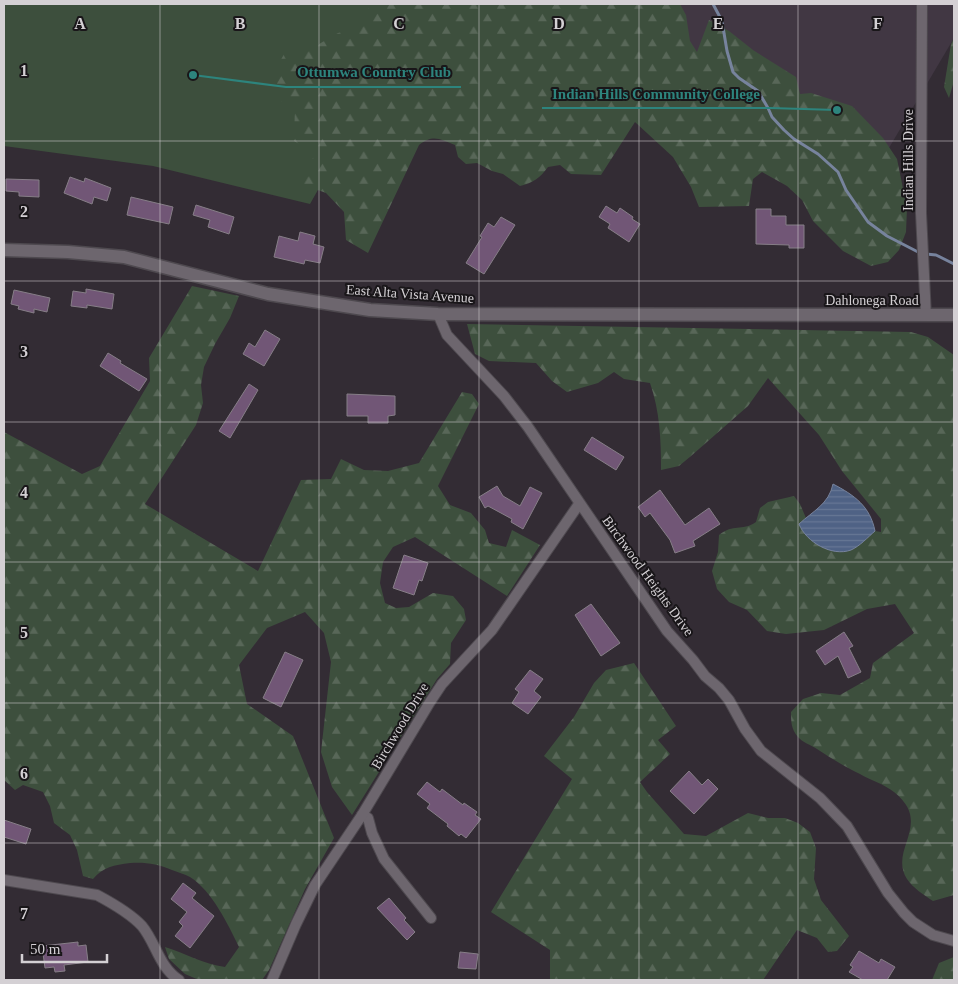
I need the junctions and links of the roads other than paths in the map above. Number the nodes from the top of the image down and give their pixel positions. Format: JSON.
{"nodes":[{"id":1,"x":922,"y":4,"type":"edge"},
{"id":2,"x":4,"y":250,"type":"edge"},
{"id":3,"x":438,"y":314,"type":"junction"},
{"id":4,"x":790,"y":315,"type":"joint"},
{"id":5,"x":954,"y":315,"type":"edge"},
{"id":6,"x":926,"y":316,"type":"junction"},
{"id":7,"x":579,"y":504,"type":"junction"},
{"id":8,"x":362,"y":816,"type":"junction"},
{"id":9,"x":4,"y":880,"type":"edge"},
{"id":10,"x":431,"y":918,"type":"dead end"},
{"id":11,"x":954,"y":941,"type":"edge"},
{"id":12,"x":179,"y":980,"type":"edge"},
{"id":13,"x":272,"y":980,"type":"edge"}],
"edges":[{"from":1,"to":6,"type":"street","name":"Indian Hills Drive"},
{"from":2,"to":3,"type":"main road","name":"East Alta Vista Avenue"},
{"from":3,"to":4,"type":"main road","name":"East Alta Vista Avenue"},
{"from":3,"to":7,"type":"street","name":"Birchwood Heights Drive"},
{"from":4,"to":6,"type":"main road","name":"Dahlonega Road"},
{"from":5,"to":6,"type":"main road","name":"Dahlonega Road"},
{"from":7,"to":8,"type":"street","name":"Birchwood Drive"},
{"from":7,"to":11,"type":"street","name":"Birchwood Heights Drive"},
{"from":8,"to":10,"type":"street"},
{"from":8,"to":13,"type":"street","name":"Birchwood Drive"},
{"from":9,"to":12,"type":"street"}]}
